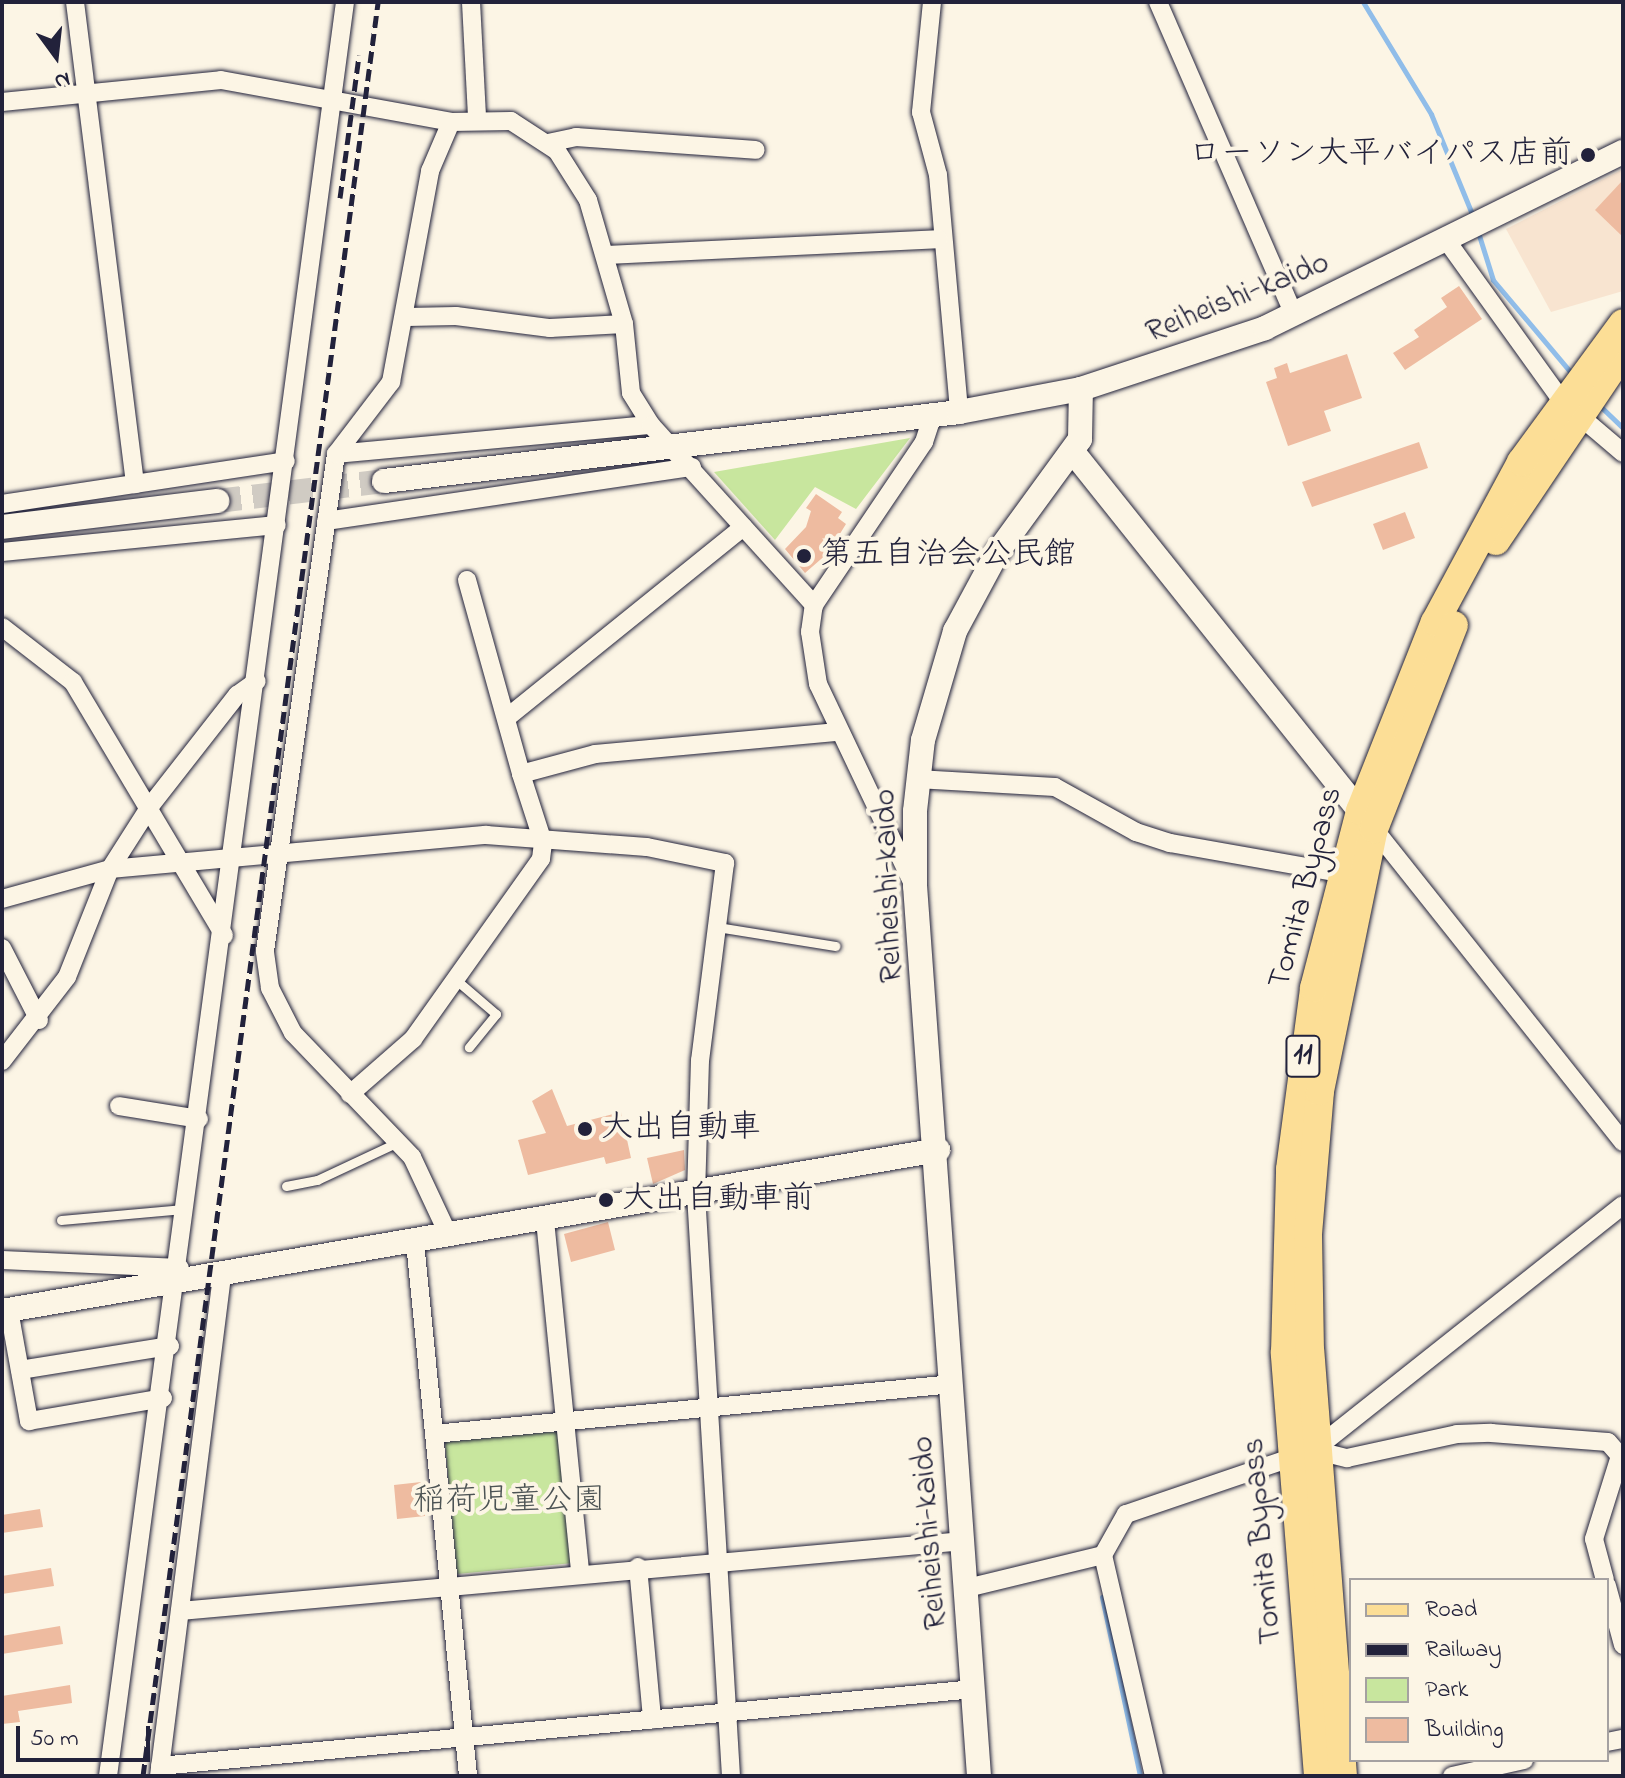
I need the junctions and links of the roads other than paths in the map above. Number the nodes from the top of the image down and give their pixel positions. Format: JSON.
{"nodes":[{"id":1,"x":75,"y":2,"type":"edge"},
{"id":2,"x":345,"y":2,"type":"edge"},
{"id":3,"x":471,"y":2,"type":"edge"},
{"id":4,"x":932,"y":2,"type":"edge"},
{"id":5,"x":1158,"y":2,"type":"edge"},
{"id":6,"x":86,"y":93,"type":"junction"},
{"id":7,"x":333,"y":97,"type":"junction"},
{"id":8,"x":2,"y":102,"type":"edge"},
{"id":9,"x":477,"y":117,"type":"junction"},
{"id":10,"x":451,"y":122,"type":"junction"},
{"id":11,"x":548,"y":143,"type":"junction"},
{"id":12,"x":756,"y":150,"type":"dead end"},
{"id":13,"x":1623,"y":152,"type":"edge"},
{"id":14,"x":939,"y":239,"type":"junction"},
{"id":15,"x":1447,"y":241,"type":"junction"},
{"id":16,"x":605,"y":255,"type":"junction"},
{"id":17,"x":1294,"y":315,"type":"junction"},
{"id":18,"x":407,"y":317,"type":"junction"},
{"id":19,"x":1623,"y":323,"type":"edge"},
{"id":20,"x":624,"y":324,"type":"junction"},
{"id":21,"x":1623,"y":353,"type":"edge"},
{"id":22,"x":1081,"y":389,"type":"junction"},
{"id":23,"x":1578,"y":396,"type":"junction"},
{"id":24,"x":959,"y":412,"type":"junction"},
{"id":25,"x":933,"y":415,"type":"junction"},
{"id":26,"x":651,"y":425,"type":"junction"},
{"id":27,"x":671,"y":445,"type":"junction"},
{"id":28,"x":1073,"y":452,"type":"junction"},
{"id":29,"x":1623,"y":453,"type":"edge"},
{"id":30,"x":336,"y":454,"type":"junction"},
{"id":31,"x":286,"y":461,"type":"junction"},
{"id":32,"x":692,"y":467,"type":"junction"},
{"id":33,"x":384,"y":481,"type":"tunnel mouth"},
{"id":34,"x":135,"y":484,"type":"junction"},
{"id":35,"x":217,"y":501,"type":"tunnel mouth"},
{"id":36,"x":2,"y":504,"type":"edge"},
{"id":37,"x":326,"y":521,"type":"junction"},
{"id":38,"x":277,"y":525,"type":"junction"},
{"id":39,"x":2,"y":527,"type":"edge"},
{"id":40,"x":743,"y":527,"type":"junction"},
{"id":41,"x":2,"y":552,"type":"edge"},
{"id":42,"x":467,"y":580,"type":"dead end"},
{"id":43,"x":814,"y":605,"type":"junction"},
{"id":44,"x":2,"y":627,"type":"edge"},
{"id":45,"x":257,"y":681,"type":"junction"},
{"id":46,"x":509,"y":716,"type":"junction"},
{"id":47,"x":838,"y":732,"type":"junction"},
{"id":48,"x":521,"y":774,"type":"junction"},
{"id":49,"x":917,"y":779,"type":"junction"},
{"id":50,"x":151,"y":805,"type":"junction"},
{"id":51,"x":1367,"y":820,"type":"junction"},
{"id":52,"x":543,"y":842,"type":"junction"},
{"id":53,"x":278,"y":855,"type":"junction"},
{"id":54,"x":234,"y":859,"type":"junction"},
{"id":55,"x":178,"y":863,"type":"junction"},
{"id":56,"x":110,"y":869,"type":"junction"},
{"id":57,"x":1340,"y":873,"type":"junction"},
{"id":58,"x":915,"y":886,"type":"junction"},
{"id":59,"x":2,"y":899,"type":"edge"},
{"id":60,"x":717,"y":927,"type":"junction"},
{"id":61,"x":224,"y":935,"type":"junction"},
{"id":62,"x":835,"y":946,"type":"dead end"},
{"id":63,"x":2,"y":948,"type":"edge"},
{"id":64,"x":455,"y":979,"type":"junction"},
{"id":65,"x":39,"y":1020,"type":"junction"},
{"id":66,"x":469,"y":1047,"type":"dead end"},
{"id":67,"x":2,"y":1061,"type":"edge"},
{"id":68,"x":350,"y":1094,"type":"junction"},
{"id":69,"x":119,"y":1106,"type":"dead end"},
{"id":70,"x":199,"y":1119,"type":"junction"},
{"id":71,"x":398,"y":1142,"type":"junction"},
{"id":72,"x":1623,"y":1142,"type":"edge"},
{"id":73,"x":938,"y":1150,"type":"junction"},
{"id":74,"x":286,"y":1186,"type":"dead end"},
{"id":75,"x":696,"y":1194,"type":"junction"},
{"id":76,"x":1623,"y":1205,"type":"edge"},
{"id":77,"x":188,"y":1208,"type":"junction"},
{"id":78,"x":61,"y":1220,"type":"dead end"},
{"id":79,"x":545,"y":1220,"type":"junction"},
{"id":80,"x":449,"y":1236,"type":"junction"},
{"id":81,"x":415,"y":1242,"type":"junction"},
{"id":82,"x":2,"y":1260,"type":"edge"},
{"id":83,"x":179,"y":1275,"type":"junction"},
{"id":84,"x":222,"y":1276,"type":"junction"},
{"id":85,"x":5,"y":1311,"type":"edge"},
{"id":86,"x":170,"y":1346,"type":"junction"},
{"id":87,"x":20,"y":1370,"type":"junction"},
{"id":88,"x":953,"y":1384,"type":"junction"},
{"id":89,"x":163,"y":1398,"type":"junction"},
{"id":90,"x":709,"y":1409,"type":"junction"},
{"id":91,"x":566,"y":1423,"type":"junction"},
{"id":92,"x":434,"y":1434,"type":"junction"},
{"id":93,"x":1302,"y":1454,"type":"junction"},
{"id":94,"x":964,"y":1541,"type":"junction"},
{"id":95,"x":1103,"y":1555,"type":"junction"},
{"id":96,"x":719,"y":1561,"type":"junction"},
{"id":97,"x":638,"y":1567,"type":"junction"},
{"id":98,"x":580,"y":1572,"type":"junction"},
{"id":99,"x":1604,"y":1578,"type":"edge"},
{"id":100,"x":450,"y":1586,"type":"junction"},
{"id":101,"x":967,"y":1588,"type":"junction"},
{"id":102,"x":1609,"y":1593,"type":"edge"},
{"id":103,"x":180,"y":1611,"type":"junction"},
{"id":104,"x":1623,"y":1645,"type":"edge"},
{"id":105,"x":974,"y":1689,"type":"junction"},
{"id":106,"x":727,"y":1712,"type":"junction"},
{"id":107,"x":652,"y":1719,"type":"junction"},
{"id":108,"x":464,"y":1737,"type":"junction"},
{"id":109,"x":1515,"y":1762,"type":"edge"},
{"id":110,"x":160,"y":1771,"type":"edge"},
{"id":111,"x":108,"y":1776,"type":"edge"},
{"id":112,"x":468,"y":1776,"type":"edge"},
{"id":113,"x":731,"y":1776,"type":"edge"},
{"id":114,"x":979,"y":1776,"type":"edge"},
{"id":115,"x":1154,"y":1776,"type":"edge"},
{"id":116,"x":1318,"y":1776,"type":"edge"},
{"id":117,"x":1343,"y":1776,"type":"edge"},
{"id":118,"x":1452,"y":1776,"type":"edge"}],
"edges":[{"from":1,"to":6,"type":"street"},
{"from":2,"to":7,"type":"street"},
{"from":3,"to":9,"type":"street"},
{"from":4,"to":14,"type":"street"},
{"from":5,"to":17,"type":"street"},
{"from":6,"to":7,"type":"street"},
{"from":6,"to":8,"type":"street"},
{"from":6,"to":34,"type":"street"},
{"from":7,"to":10,"type":"street"},
{"from":7,"to":31,"type":"street"},
{"from":9,"to":10,"type":"street"},
{"from":9,"to":11,"type":"street"},
{"from":10,"to":18,"type":"street"},
{"from":11,"to":12,"type":"street"},
{"from":11,"to":16,"type":"street"},
{"from":13,"to":15,"type":"street","name":"Reiheishi-kaido"},
{"from":14,"to":16,"type":"street"},
{"from":14,"to":24,"type":"street"},
{"from":15,"to":17,"type":"street","name":"Reiheishi-kaido"},
{"from":15,"to":23,"type":"street"},
{"from":16,"to":20,"type":"street"},
{"from":17,"to":22,"type":"street","name":"Reiheishi-kaido"},
{"from":18,"to":20,"type":"street"},
{"from":18,"to":30,"type":"street"},
{"from":19,"to":23,"type":"main road","name":"Tomita Bypass","number":"11"},
{"from":20,"to":26,"type":"street"},
{"from":21,"to":23,"type":"main road","name":"Tomita Bypass","number":"11"},
{"from":22,"to":24,"type":"street"},
{"from":22,"to":28,"type":"street","name":"Reiheishi-kaido"},
{"from":23,"to":29,"type":"street"},
{"from":23,"to":51,"type":"main road","name":"Tomita Bypass","number":"11"},
{"from":24,"to":25,"type":"street"},
{"from":25,"to":27,"type":"street"},
{"from":25,"to":43,"type":"street"},
{"from":26,"to":27,"type":"street"},
{"from":26,"to":30,"type":"street"},
{"from":27,"to":32,"type":"street"},
{"from":27,"to":33,"type":"street"},
{"from":28,"to":49,"type":"street","name":"Reiheishi-kaido"},
{"from":28,"to":51,"type":"street"},
{"from":30,"to":37,"type":"street"},
{"from":31,"to":34,"type":"street"},
{"from":31,"to":38,"type":"street"},
{"from":32,"to":37,"type":"street"},
{"from":32,"to":40,"type":"street"},
{"from":34,"to":36,"type":"street"},
{"from":35,"to":39,"type":"street"},
{"from":37,"to":53,"type":"street"},
{"from":38,"to":41,"type":"street"},
{"from":38,"to":45,"type":"street"},
{"from":40,"to":43,"type":"street"},
{"from":40,"to":46,"type":"street"},
{"from":42,"to":46,"type":"street"},
{"from":43,"to":47,"type":"street"},
{"from":44,"to":50,"type":"street"},
{"from":45,"to":50,"type":"street"},
{"from":45,"to":54,"type":"street"},
{"from":46,"to":48,"type":"street"},
{"from":47,"to":48,"type":"street"},
{"from":47,"to":58,"type":"street"},
{"from":48,"to":52,"type":"street"},
{"from":49,"to":57,"type":"street"},
{"from":49,"to":58,"type":"street","name":"Reiheishi-kaido"},
{"from":50,"to":55,"type":"street"},
{"from":50,"to":56,"type":"street"},
{"from":51,"to":57,"type":"main road","name":"Tomita Bypass","number":"11"},
{"from":51,"to":72,"type":"street"},
{"from":51,"to":93,"type":"main road","name":"Tomita Bypass","number":"11"},
{"from":52,"to":53,"type":"street"},
{"from":52,"to":60,"type":"street"},
{"from":52,"to":64,"type":"street"},
{"from":53,"to":54,"type":"street"},
{"from":53,"to":68,"type":"street"},
{"from":54,"to":55,"type":"street"},
{"from":54,"to":61,"type":"street"},
{"from":55,"to":56,"type":"street"},
{"from":55,"to":61,"type":"street"},
{"from":56,"to":59,"type":"street"},
{"from":56,"to":65,"type":"street"},
{"from":57,"to":93,"type":"main road","name":"Tomita Bypass","number":"11"},
{"from":58,"to":73,"type":"street","name":"Reiheishi-kaido"},
{"from":60,"to":62,"type":"lane"},
{"from":60,"to":75,"type":"street"},
{"from":61,"to":70,"type":"street"},
{"from":63,"to":65,"type":"street"},
{"from":64,"to":66,"type":"lane"},
{"from":64,"to":68,"type":"street"},
{"from":65,"to":67,"type":"street"},
{"from":68,"to":71,"type":"street"},
{"from":69,"to":70,"type":"street"},
{"from":70,"to":77,"type":"street"},
{"from":71,"to":74,"type":"lane"},
{"from":71,"to":80,"type":"street"},
{"from":73,"to":75,"type":"street"},
{"from":73,"to":88,"type":"street","name":"Reiheishi-kaido"},
{"from":75,"to":79,"type":"street"},
{"from":75,"to":90,"type":"street"},
{"from":76,"to":93,"type":"street"},
{"from":77,"to":78,"type":"lane"},
{"from":77,"to":83,"type":"street"},
{"from":79,"to":80,"type":"street"},
{"from":79,"to":91,"type":"street"},
{"from":80,"to":81,"type":"street"},
{"from":81,"to":84,"type":"street"},
{"from":81,"to":92,"type":"street"},
{"from":82,"to":83,"type":"street"},
{"from":83,"to":84,"type":"street"},
{"from":83,"to":85,"type":"street"},
{"from":83,"to":86,"type":"street"},
{"from":84,"to":103,"type":"street"},
{"from":85,"to":87,"type":"street"},
{"from":86,"to":87,"type":"street"},
{"from":86,"to":89,"type":"street"},
{"from":87,"to":89,"type":"street"},
{"from":88,"to":90,"type":"street"},
{"from":88,"to":94,"type":"street","name":"Reiheishi-kaido"},
{"from":89,"to":111,"type":"street"},
{"from":90,"to":91,"type":"street"},
{"from":90,"to":96,"type":"street"},
{"from":91,"to":92,"type":"street"},
{"from":91,"to":98,"type":"street"},
{"from":92,"to":100,"type":"street"},
{"from":93,"to":95,"type":"street"},
{"from":93,"to":99,"type":"street"},
{"from":93,"to":116,"type":"main road","name":"Tomita Bypass","number":"11"},
{"from":93,"to":117,"type":"main road","name":"Tomita Bypass","number":"11"},
{"from":94,"to":96,"type":"street"},
{"from":94,"to":101,"type":"street","name":"Reiheishi-kaido"},
{"from":95,"to":101,"type":"street"},
{"from":95,"to":115,"type":"street"},
{"from":96,"to":97,"type":"street"},
{"from":96,"to":106,"type":"street"},
{"from":97,"to":98,"type":"street"},
{"from":97,"to":107,"type":"street"},
{"from":98,"to":100,"type":"street"},
{"from":100,"to":103,"type":"street"},
{"from":100,"to":108,"type":"street"},
{"from":101,"to":105,"type":"street","name":"Reiheishi-kaido"},
{"from":102,"to":104,"type":"street"},
{"from":103,"to":110,"type":"street"},
{"from":105,"to":106,"type":"street"},
{"from":105,"to":114,"type":"street","name":"Reiheishi-kaido"},
{"from":106,"to":107,"type":"street"},
{"from":106,"to":113,"type":"street"},
{"from":107,"to":108,"type":"street"},
{"from":108,"to":110,"type":"street"},
{"from":108,"to":112,"type":"street"},
{"from":109,"to":118,"type":"street"}]}
